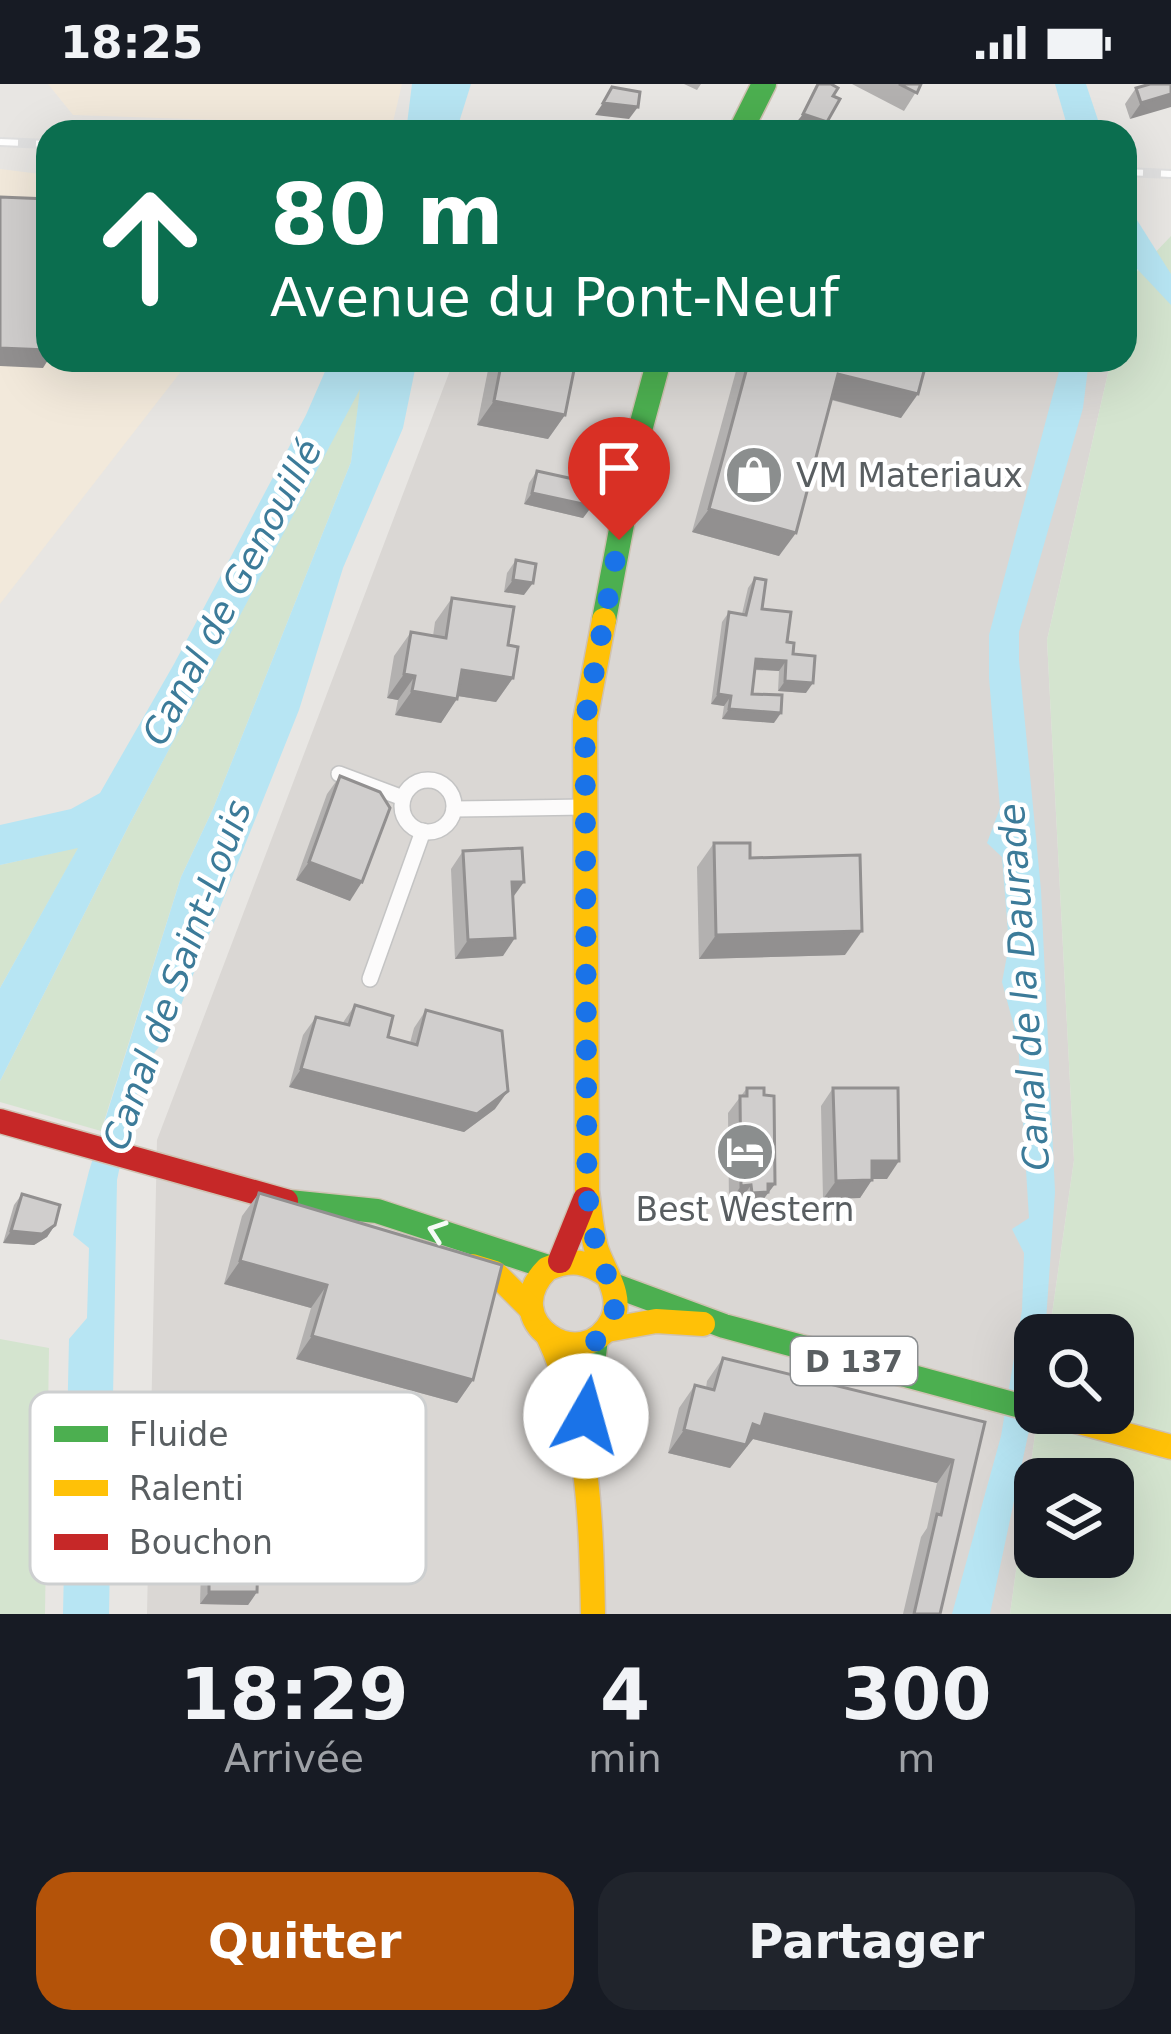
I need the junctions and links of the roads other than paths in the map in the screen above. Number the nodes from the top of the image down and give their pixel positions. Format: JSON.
{"nodes":[{"id":1,"x":764,"y":84,"type":"edge"},
{"id":2,"x":746,"y":120,"type":"edge"},
{"id":3,"x":656,"y":372,"type":"edge"},
{"id":4,"x":340,"y":774,"type":"edge"},
{"id":5,"x":403,"y":798,"type":"junction"},
{"id":6,"x":585,"y":807,"type":"junction"},
{"id":7,"x":454,"y":809,"type":"junction"},
{"id":8,"x":423,"y":831,"type":"junction"},
{"id":9,"x":370,"y":979,"type":"dead end"},
{"id":10,"x":0,"y":1121,"type":"edge"},
{"id":11,"x":587,"y":1191,"type":"junction"},
{"id":12,"x":289,"y":1202,"type":"junction"},
{"id":13,"x":554,"y":1264,"type":"junction"},
{"id":14,"x":611,"y":1280,"type":"junction"},
{"id":15,"x":531,"y":1309,"type":"junction"},
{"id":16,"x":724,"y":1326,"type":"junction"},
{"id":17,"x":601,"y":1334,"type":"junction"},
{"id":18,"x":548,"y":1336,"type":"junction"},
{"id":19,"x":1014,"y":1404,"type":"edge"},
{"id":20,"x":1124,"y":1434,"type":"edge"},
{"id":21,"x":1171,"y":1447,"type":"edge"},
{"id":22,"x":583,"y":1452,"type":"junction"},
{"id":23,"x":593,"y":1614,"type":"edge"}],
"edges":[{"from":1,"to":2,"type":"main road"},
{"from":3,"to":6,"type":"main road"},
{"from":4,"to":5,"type":"street"},
{"from":5,"to":7,"type":"street"},
{"from":5,"to":8,"type":"street"},
{"from":6,"to":7,"type":"street"},
{"from":6,"to":11,"type":"main road"},
{"from":7,"to":8,"type":"street"},
{"from":8,"to":9,"type":"street"},
{"from":10,"to":12,"type":"main road"},
{"from":11,"to":13,"type":"main road"},
{"from":11,"to":14,"type":"main road"},
{"from":13,"to":12,"type":"main road","one_way":true},
{"from":12,"to":15,"type":"main road"},
{"from":13,"to":14,"type":"main road"},
{"from":13,"to":15,"type":"main road"},
{"from":14,"to":16,"type":"main road","number":"D 137"},
{"from":14,"to":17,"type":"main road"},
{"from":15,"to":18,"type":"main road"},
{"from":16,"to":17,"type":"main road","number":"D 137"},
{"from":16,"to":19,"type":"main road","number":"D 137"},
{"from":17,"to":18,"type":"main road"},
{"from":17,"to":22,"type":"main road"},
{"from":18,"to":22,"type":"main road"},
{"from":20,"to":21,"type":"main road"},
{"from":22,"to":23,"type":"main road"}]}
